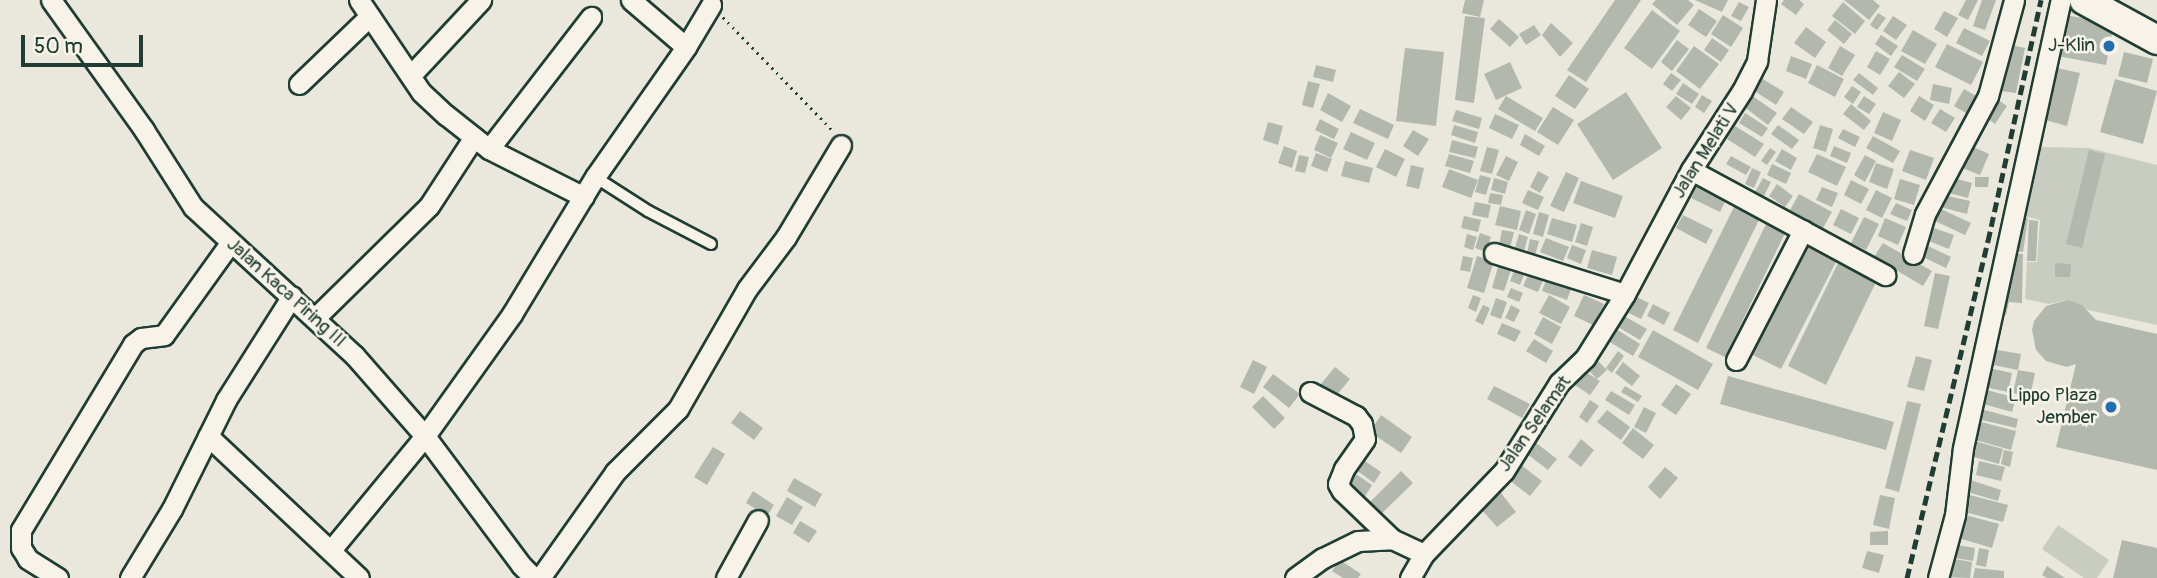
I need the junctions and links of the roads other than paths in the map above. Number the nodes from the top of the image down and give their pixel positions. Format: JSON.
{"nodes":[{"id":1,"x":51,"y":0,"type":"edge"},
{"id":2,"x":481,"y":0,"type":"edge"},
{"id":3,"x":631,"y":0,"type":"edge"},
{"id":4,"x":1766,"y":0,"type":"edge"},
{"id":5,"x":2014,"y":0,"type":"edge"},
{"id":6,"x":2061,"y":0,"type":"edge"},
{"id":7,"x":2084,"y":0,"type":"edge"},
{"id":8,"x":711,"y":5,"type":"road end"},
{"id":9,"x":365,"y":8,"type":"edge"},
{"id":10,"x":591,"y":17,"type":"dead end"},
{"id":11,"x":2157,"y":40,"type":"edge"},
{"id":12,"x":686,"y":47,"type":"junction"},
{"id":13,"x":411,"y":75,"type":"junction"},
{"id":14,"x":299,"y":84,"type":"dead end"},
{"id":15,"x":482,"y":143,"type":"junction"},
{"id":16,"x":841,"y":145,"type":"road end"},
{"id":17,"x":1691,"y":170,"type":"junction"},
{"id":18,"x":595,"y":177,"type":"junction"},
{"id":19,"x":584,"y":197,"type":"junction"},
{"id":20,"x":1803,"y":230,"type":"junction"},
{"id":21,"x":230,"y":243,"type":"junction"},
{"id":22,"x":711,"y":244,"type":"dead end"},
{"id":23,"x":1493,"y":253,"type":"dead end"},
{"id":24,"x":1913,"y":254,"type":"dead end"},
{"id":25,"x":1885,"y":275,"type":"dead end"},
{"id":26,"x":1625,"y":294,"type":"junction"},
{"id":27,"x":292,"y":296,"type":"junction"},
{"id":28,"x":316,"y":317,"type":"junction"},
{"id":29,"x":1736,"y":360,"type":"dead end"},
{"id":30,"x":1310,"y":392,"type":"dead end"},
{"id":31,"x":208,"y":436,"type":"junction"},
{"id":32,"x":425,"y":436,"type":"junction"},
{"id":33,"x":758,"y":520,"type":"dead end"},
{"id":34,"x":1392,"y":539,"type":"junction"},
{"id":35,"x":331,"y":550,"type":"junction"},
{"id":36,"x":1424,"y":554,"type":"junction"},
{"id":37,"x":522,"y":574,"type":"edge"},
{"id":38,"x":58,"y":578,"type":"edge"},
{"id":39,"x":130,"y":578,"type":"edge"},
{"id":40,"x":359,"y":578,"type":"edge"},
{"id":41,"x":540,"y":578,"type":"edge"},
{"id":42,"x":726,"y":578,"type":"edge"},
{"id":43,"x":1295,"y":578,"type":"edge"},
{"id":44,"x":1410,"y":578,"type":"edge"},
{"id":45,"x":1938,"y":578,"type":"edge"}],
"edges":[{"from":1,"to":21,"type":"street","name":"Jalan Kaca Piring III"},
{"from":2,"to":13,"type":"street"},
{"from":3,"to":12,"type":"street"},
{"from":4,"to":17,"type":"street","name":"Jalan Melati V"},
{"from":5,"to":24,"type":"street"},
{"from":6,"to":45,"type":"street"},
{"from":7,"to":11,"type":"main road"},
{"from":8,"to":12,"type":"street"},
{"from":9,"to":13,"type":"street"},
{"from":9,"to":14,"type":"street"},
{"from":10,"to":15,"type":"street"},
{"from":12,"to":18,"type":"street"},
{"from":13,"to":15,"type":"street"},
{"from":15,"to":19,"type":"street"},
{"from":15,"to":28,"type":"street"},
{"from":16,"to":41,"type":"street"},
{"from":17,"to":20,"type":"street"},
{"from":17,"to":26,"type":"street","name":"Jalan Melati V"},
{"from":18,"to":19,"type":"street"},
{"from":18,"to":22,"type":"lane"},
{"from":19,"to":32,"type":"street"},
{"from":20,"to":25,"type":"street"},
{"from":20,"to":29,"type":"street"},
{"from":21,"to":27,"type":"street","name":"Jalan Kaca Piring III"},
{"from":21,"to":38,"type":"street"},
{"from":23,"to":26,"type":"street"},
{"from":26,"to":36,"type":"street","name":"Jalan Selamat"},
{"from":27,"to":28,"type":"street","name":"Jalan Kaca Piring III"},
{"from":27,"to":31,"type":"street"},
{"from":28,"to":32,"type":"street","name":"Jalan Kaca Piring III"},
{"from":30,"to":34,"type":"street"},
{"from":31,"to":35,"type":"street"},
{"from":31,"to":39,"type":"street"},
{"from":32,"to":35,"type":"street"},
{"from":32,"to":37,"type":"street","name":"Jalan Kaca Piring III"},
{"from":33,"to":42,"type":"street"},
{"from":34,"to":36,"type":"street"},
{"from":34,"to":43,"type":"street"},
{"from":35,"to":40,"type":"street"},
{"from":36,"to":44,"type":"street","name":"Jalan Selamat"}]}
